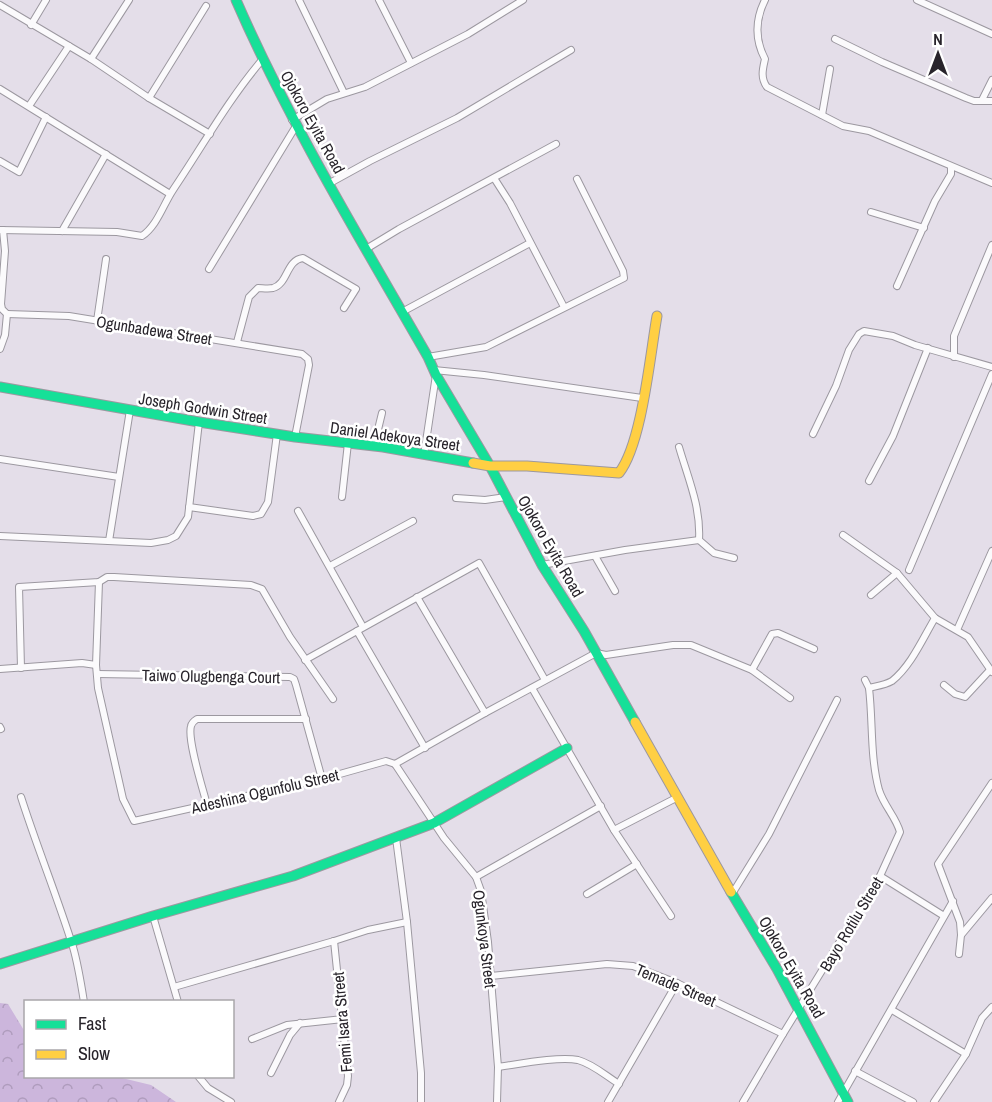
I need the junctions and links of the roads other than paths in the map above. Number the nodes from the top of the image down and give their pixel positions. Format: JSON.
{"nodes":[{"id":1,"x":46,"y":0,"type":"edge"},
{"id":2,"x":129,"y":0,"type":"edge"},
{"id":3,"x":236,"y":0,"type":"edge"},
{"id":4,"x":299,"y":0,"type":"edge"},
{"id":5,"x":379,"y":0,"type":"edge"},
{"id":6,"x":523,"y":0,"type":"edge"},
{"id":7,"x":765,"y":0,"type":"edge"},
{"id":8,"x":918,"y":0,"type":"edge"},
{"id":9,"x":0,"y":5,"type":"edge"},
{"id":10,"x":206,"y":6,"type":"dead end"},
{"id":11,"x":31,"y":25,"type":"junction"},
{"id":12,"x":992,"y":34,"type":"edge"},
{"id":13,"x":836,"y":39,"type":"dead end"},
{"id":14,"x":69,"y":46,"type":"junction"},
{"id":15,"x":572,"y":50,"type":"dead end"},
{"id":16,"x":91,"y":59,"type":"junction"},
{"id":17,"x":262,"y":60,"type":"junction"},
{"id":18,"x":411,"y":63,"type":"junction"},
{"id":19,"x":830,"y":69,"type":"dead end"},
{"id":20,"x":992,"y":80,"type":"edge"},
{"id":21,"x":0,"y":89,"type":"edge"},
{"id":22,"x":344,"y":93,"type":"junction"},
{"id":23,"x":149,"y":98,"type":"junction"},
{"id":24,"x":982,"y":100,"type":"junction"},
{"id":25,"x":992,"y":101,"type":"edge"},
{"id":26,"x":29,"y":106,"type":"junction"},
{"id":27,"x":822,"y":115,"type":"junction"},
{"id":28,"x":46,"y":117,"type":"junction"},
{"id":29,"x":294,"y":123,"type":"junction"},
{"id":30,"x":210,"y":134,"type":"junction"},
{"id":31,"x":556,"y":144,"type":"dead end"},
{"id":32,"x":106,"y":154,"type":"junction"},
{"id":33,"x":0,"y":161,"type":"edge"},
{"id":34,"x":951,"y":167,"type":"junction"},
{"id":35,"x":494,"y":178,"type":"junction"},
{"id":36,"x":577,"y":179,"type":"dead end"},
{"id":37,"x":330,"y":183,"type":"junction"},
{"id":38,"x":992,"y":183,"type":"edge"},
{"id":39,"x":170,"y":194,"type":"junction"},
{"id":40,"x":871,"y":212,"type":"dead end"},
{"id":41,"x":924,"y":228,"type":"junction"},
{"id":42,"x":2,"y":230,"type":"edge"},
{"id":43,"x":62,"y":231,"type":"junction"},
{"id":44,"x":530,"y":243,"type":"junction"},
{"id":45,"x":992,"y":245,"type":"edge"},
{"id":46,"x":366,"y":249,"type":"junction"},
{"id":47,"x":106,"y":259,"type":"dead end"},
{"id":48,"x":209,"y":269,"type":"dead end"},
{"id":49,"x":897,"y":286,"type":"dead end"},
{"id":50,"x":564,"y":307,"type":"junction"},
{"id":51,"x":344,"y":308,"type":"dead end"},
{"id":52,"x":402,"y":312,"type":"junction"},
{"id":53,"x":7,"y":314,"type":"junction"},
{"id":54,"x":657,"y":316,"type":"dead end"},
{"id":55,"x":98,"y":321,"type":"junction"},
{"id":56,"x":237,"y":342,"type":"junction"},
{"id":57,"x":928,"y":348,"type":"junction"},
{"id":58,"x":0,"y":349,"type":"edge"},
{"id":59,"x":428,"y":357,"type":"junction"},
{"id":60,"x":954,"y":357,"type":"junction"},
{"id":61,"x":992,"y":367,"type":"edge"},
{"id":62,"x":435,"y":373,"type":"junction"},
{"id":63,"x":992,"y":374,"type":"edge"},
{"id":64,"x":0,"y":387,"type":"edge"},
{"id":65,"x":642,"y":398,"type":"junction"},
{"id":66,"x":130,"y":410,"type":"junction"},
{"id":67,"x":382,"y":413,"type":"dead end"},
{"id":68,"x":199,"y":422,"type":"junction"},
{"id":69,"x":277,"y":434,"type":"junction"},
{"id":70,"x":813,"y":434,"type":"dead end"},
{"id":71,"x":295,"y":437,"type":"junction"},
{"id":72,"x":348,"y":443,"type":"junction"},
{"id":73,"x":374,"y":446,"type":"junction"},
{"id":74,"x":679,"y":447,"type":"dead end"},
{"id":75,"x":424,"y":455,"type":"junction"},
{"id":76,"x":0,"y":459,"type":"edge"},
{"id":77,"x":490,"y":466,"type":"junction"},
{"id":78,"x":119,"y":477,"type":"junction"},
{"id":79,"x":870,"y":481,"type":"dead end"},
{"id":80,"x":342,"y":497,"type":"dead end"},
{"id":81,"x":506,"y":497,"type":"junction"},
{"id":82,"x":456,"y":498,"type":"dead end"},
{"id":83,"x":189,"y":507,"type":"junction"},
{"id":84,"x":298,"y":511,"type":"dead end"},
{"id":85,"x":413,"y":521,"type":"dead end"},
{"id":86,"x":843,"y":535,"type":"dead end"},
{"id":87,"x":0,"y":536,"type":"edge"},
{"id":88,"x":699,"y":540,"type":"junction"},
{"id":89,"x":109,"y":541,"type":"junction"},
{"id":90,"x":992,"y":551,"type":"edge"},
{"id":91,"x":595,"y":556,"type":"junction"},
{"id":92,"x":734,"y":558,"type":"dead end"},
{"id":93,"x":542,"y":565,"type":"junction"},
{"id":94,"x":330,"y":566,"type":"junction"},
{"id":95,"x":909,"y":570,"type":"dead end"},
{"id":96,"x":897,"y":573,"type":"junction"},
{"id":97,"x":99,"y":582,"type":"junction"},
{"id":98,"x":615,"y":591,"type":"dead end"},
{"id":99,"x":871,"y":595,"type":"dead end"},
{"id":100,"x":417,"y":597,"type":"junction"},
{"id":101,"x":935,"y":618,"type":"junction"},
{"id":102,"x":360,"y":629,"type":"junction"},
{"id":103,"x":957,"y":630,"type":"junction"},
{"id":104,"x":814,"y":649,"type":"dead end"},
{"id":105,"x":596,"y":653,"type":"junction"},
{"id":106,"x":305,"y":660,"type":"junction"},
{"id":107,"x":96,"y":665,"type":"junction"},
{"id":108,"x":21,"y":668,"type":"junction"},
{"id":109,"x":0,"y":669,"type":"edge"},
{"id":110,"x":752,"y":670,"type":"junction"},
{"id":111,"x":991,"y":671,"type":"edge"},
{"id":112,"x":97,"y":674,"type":"junction"},
{"id":113,"x":545,"y":680,"type":"junction"},
{"id":114,"x":865,"y":680,"type":"dead end"},
{"id":115,"x":944,"y":685,"type":"dead end"},
{"id":116,"x":532,"y":688,"type":"junction"},
{"id":117,"x":869,"y":688,"type":"junction"},
{"id":118,"x":790,"y":698,"type":"dead end"},
{"id":119,"x":333,"y":699,"type":"dead end"},
{"id":120,"x":837,"y":700,"type":"dead end"},
{"id":121,"x":485,"y":713,"type":"junction"},
{"id":122,"x":306,"y":719,"type":"junction"},
{"id":123,"x":425,"y":748,"type":"junction"},
{"id":124,"x":567,"y":748,"type":"junction"},
{"id":125,"x":395,"y":764,"type":"junction"},
{"id":126,"x":322,"y":779,"type":"junction"},
{"id":127,"x":992,"y":783,"type":"edge"},
{"id":128,"x":21,"y":797,"type":"dead end"},
{"id":129,"x":678,"y":797,"type":"junction"},
{"id":130,"x":207,"y":805,"type":"junction"},
{"id":131,"x":601,"y":806,"type":"junction"},
{"id":132,"x":434,"y":824,"type":"junction"},
{"id":133,"x":614,"y":830,"type":"junction"},
{"id":134,"x":396,"y":838,"type":"junction"},
{"id":135,"x":637,"y":864,"type":"junction"},
{"id":136,"x":880,"y":876,"type":"junction"},
{"id":137,"x":476,"y":877,"type":"junction"},
{"id":138,"x":587,"y":894,"type":"dead end"},
{"id":139,"x":732,"y":894,"type":"junction"},
{"id":140,"x":992,"y":898,"type":"edge"},
{"id":141,"x":953,"y":901,"type":"junction"},
{"id":142,"x":153,"y":915,"type":"junction"},
{"id":143,"x":671,"y":915,"type":"dead end"},
{"id":144,"x":944,"y":915,"type":"junction"},
{"id":145,"x":407,"y":922,"type":"junction"},
{"id":146,"x":962,"y":935,"type":"junction"},
{"id":147,"x":334,"y":941,"type":"junction"},
{"id":148,"x":71,"y":942,"type":"junction"},
{"id":149,"x":959,"y":954,"type":"dead end"},
{"id":150,"x":1,"y":961,"type":"edge"},
{"id":151,"x":491,"y":976,"type":"junction"},
{"id":152,"x":677,"y":983,"type":"junction"},
{"id":153,"x":174,"y":987,"type":"junction"},
{"id":154,"x":84,"y":1000,"type":"edge"},
{"id":155,"x":177,"y":1000,"type":"edge"},
{"id":156,"x":992,"y":1007,"type":"edge"},
{"id":157,"x":800,"y":1009,"type":"junction"},
{"id":158,"x":892,"y":1010,"type":"junction"},
{"id":159,"x":343,"y":1019,"type":"junction"},
{"id":160,"x":300,"y":1022,"type":"junction"},
{"id":161,"x":783,"y":1034,"type":"junction"},
{"id":162,"x":252,"y":1039,"type":"dead end"},
{"id":163,"x":966,"y":1054,"type":"junction"},
{"id":164,"x":498,"y":1067,"type":"junction"},
{"id":165,"x":855,"y":1071,"type":"junction"},
{"id":166,"x":271,"y":1073,"type":"dead end"},
{"id":167,"x":199,"y":1078,"type":"edge"},
{"id":168,"x":619,"y":1084,"type":"junction"},
{"id":169,"x":843,"y":1099,"type":"edge"},
{"id":170,"x":231,"y":1102,"type":"edge"},
{"id":171,"x":339,"y":1102,"type":"edge"},
{"id":172,"x":421,"y":1102,"type":"edge"},
{"id":173,"x":497,"y":1102,"type":"edge"},
{"id":174,"x":608,"y":1102,"type":"edge"},
{"id":175,"x":743,"y":1102,"type":"edge"},
{"id":176,"x":913,"y":1102,"type":"edge"},
{"id":177,"x":934,"y":1102,"type":"edge"}],
"edges":[{"from":1,"to":11,"type":"street"},
{"from":2,"to":16,"type":"street"},
{"from":3,"to":17,"type":"street","name":"Ojokoro Eyita Road"},
{"from":4,"to":22,"type":"street"},
{"from":5,"to":18,"type":"street"},
{"from":6,"to":18,"type":"street"},
{"from":7,"to":27,"type":"street"},
{"from":8,"to":12,"type":"street"},
{"from":9,"to":11,"type":"street"},
{"from":10,"to":23,"type":"street"},
{"from":11,"to":14,"type":"street"},
{"from":13,"to":24,"type":"street"},
{"from":14,"to":16,"type":"street"},
{"from":14,"to":26,"type":"street"},
{"from":15,"to":37,"type":"street"},
{"from":16,"to":23,"type":"street"},
{"from":17,"to":29,"type":"street","name":"Ojokoro Eyita Road"},
{"from":17,"to":30,"type":"street"},
{"from":18,"to":22,"type":"street"},
{"from":19,"to":27,"type":"street"},
{"from":20,"to":24,"type":"street"},
{"from":21,"to":26,"type":"street"},
{"from":22,"to":29,"type":"street"},
{"from":23,"to":30,"type":"street"},
{"from":24,"to":25,"type":"street"},
{"from":26,"to":28,"type":"street"},
{"from":27,"to":34,"type":"street"},
{"from":28,"to":32,"type":"street"},
{"from":28,"to":33,"type":"street"},
{"from":29,"to":37,"type":"street","name":"Ojokoro Eyita Road"},
{"from":29,"to":48,"type":"street"},
{"from":30,"to":39,"type":"street"},
{"from":31,"to":35,"type":"street"},
{"from":32,"to":39,"type":"street"},
{"from":32,"to":43,"type":"street"},
{"from":34,"to":38,"type":"street"},
{"from":34,"to":41,"type":"street"},
{"from":35,"to":44,"type":"street"},
{"from":35,"to":46,"type":"street"},
{"from":36,"to":50,"type":"street"},
{"from":37,"to":46,"type":"street","name":"Ojokoro Eyita Road"},
{"from":39,"to":43,"type":"street"},
{"from":40,"to":41,"type":"street"},
{"from":41,"to":49,"type":"street"},
{"from":42,"to":43,"type":"street"},
{"from":42,"to":53,"type":"street"},
{"from":44,"to":50,"type":"street"},
{"from":44,"to":52,"type":"street"},
{"from":45,"to":60,"type":"street"},
{"from":46,"to":52,"type":"street","name":"Ojokoro Eyita Road"},
{"from":47,"to":55,"type":"street"},
{"from":50,"to":59,"type":"street"},
{"from":51,"to":56,"type":"street"},
{"from":52,"to":59,"type":"street","name":"Ojokoro Eyita Road"},
{"from":53,"to":55,"type":"street","name":"Ogunbadewa Street"},
{"from":53,"to":58,"type":"street"},
{"from":54,"to":65,"type":"street"},
{"from":55,"to":56,"type":"street","name":"Ogunbadewa Street"},
{"from":56,"to":71,"type":"street","name":"Ogunbadewa Street"},
{"from":57,"to":60,"type":"street"},
{"from":57,"to":70,"type":"street"},
{"from":57,"to":79,"type":"street"},
{"from":59,"to":62,"type":"street","name":"Ojokoro Eyita Road"},
{"from":60,"to":61,"type":"street"},
{"from":62,"to":65,"type":"street"},
{"from":62,"to":75,"type":"street"},
{"from":62,"to":77,"type":"street","name":"Ojokoro Eyita Road"},
{"from":63,"to":95,"type":"street"},
{"from":64,"to":66,"type":"street"},
{"from":65,"to":77,"type":"street","name":"Daniel Adekoya Street"},
{"from":66,"to":68,"type":"street","name":"Joseph Godwin Street"},
{"from":66,"to":78,"type":"street","name":"Joseph Godwin Street"},
{"from":67,"to":73,"type":"street"},
{"from":68,"to":69,"type":"street","name":"Joseph Godwin Street"},
{"from":68,"to":83,"type":"street"},
{"from":69,"to":71,"type":"street","name":"Joseph Godwin Street"},
{"from":69,"to":83,"type":"street"},
{"from":71,"to":72,"type":"street","name":"Daniel Adekoya Street"},
{"from":72,"to":73,"type":"street","name":"Daniel Adekoya Street"},
{"from":72,"to":80,"type":"street"},
{"from":73,"to":75,"type":"street","name":"Daniel Adekoya Street"},
{"from":74,"to":88,"type":"street"},
{"from":75,"to":77,"type":"street","name":"Daniel Adekoya Street"},
{"from":76,"to":78,"type":"street"},
{"from":77,"to":81,"type":"street","name":"Ojokoro Eyita Road"},
{"from":78,"to":89,"type":"street","name":"Joseph Godwin Street"},
{"from":81,"to":82,"type":"street"},
{"from":81,"to":93,"type":"street","name":"Ojokoro Eyita Road"},
{"from":83,"to":89,"type":"street"},
{"from":84,"to":94,"type":"street"},
{"from":85,"to":94,"type":"street"},
{"from":86,"to":96,"type":"street"},
{"from":87,"to":89,"type":"street"},
{"from":88,"to":91,"type":"street"},
{"from":88,"to":92,"type":"street"},
{"from":90,"to":103,"type":"street"},
{"from":91,"to":93,"type":"street"},
{"from":91,"to":98,"type":"street"},
{"from":93,"to":105,"type":"street","name":"Ojokoro Eyita Road"},
{"from":94,"to":102,"type":"street"},
{"from":96,"to":99,"type":"street"},
{"from":96,"to":101,"type":"street"},
{"from":97,"to":106,"type":"street"},
{"from":97,"to":107,"type":"street"},
{"from":97,"to":108,"type":"street"},
{"from":100,"to":102,"type":"street"},
{"from":100,"to":113,"type":"street"},
{"from":100,"to":121,"type":"street"},
{"from":101,"to":103,"type":"street"},
{"from":101,"to":117,"type":"street"},
{"from":102,"to":106,"type":"street"},
{"from":102,"to":123,"type":"street"},
{"from":103,"to":111,"type":"street"},
{"from":104,"to":110,"type":"street"},
{"from":105,"to":110,"type":"street"},
{"from":105,"to":113,"type":"street"},
{"from":105,"to":129,"type":"street","name":"Ojokoro Eyita Road"},
{"from":106,"to":119,"type":"street"},
{"from":107,"to":108,"type":"street"},
{"from":107,"to":112,"type":"street"},
{"from":108,"to":109,"type":"street"},
{"from":110,"to":118,"type":"street"},
{"from":111,"to":115,"type":"street"},
{"from":112,"to":122,"type":"street","name":"Taiwo Olugbenga Court"},
{"from":112,"to":130,"type":"street","name":"Adeshina Ogunfolu Street"},
{"from":113,"to":116,"type":"street"},
{"from":114,"to":117,"type":"street"},
{"from":116,"to":121,"type":"street"},
{"from":116,"to":124,"type":"street"},
{"from":117,"to":136,"type":"street","name":"Bayo Rotilu Street"},
{"from":120,"to":139,"type":"street"},
{"from":121,"to":123,"type":"street"},
{"from":122,"to":126,"type":"street","name":"Taiwo Olugbenga Court"},
{"from":122,"to":130,"type":"street"},
{"from":123,"to":125,"type":"street"},
{"from":124,"to":131,"type":"street"},
{"from":124,"to":132,"type":"street"},
{"from":125,"to":126,"type":"street","name":"Adeshina Ogunfolu Street"},
{"from":125,"to":132,"type":"street","name":"Ogunkoya Street"},
{"from":126,"to":130,"type":"street","name":"Adeshina Ogunfolu Street"},
{"from":127,"to":141,"type":"street"},
{"from":128,"to":148,"type":"street"},
{"from":129,"to":133,"type":"street"},
{"from":129,"to":139,"type":"street","name":"Ojokoro Eyita Road"},
{"from":131,"to":133,"type":"street"},
{"from":131,"to":137,"type":"street"},
{"from":132,"to":134,"type":"street"},
{"from":132,"to":137,"type":"street","name":"Ogunkoya Street"},
{"from":133,"to":135,"type":"street"},
{"from":134,"to":142,"type":"street"},
{"from":134,"to":145,"type":"street"},
{"from":135,"to":138,"type":"street"},
{"from":135,"to":143,"type":"street"},
{"from":136,"to":144,"type":"street"},
{"from":136,"to":157,"type":"street","name":"Bayo Rotilu Street"},
{"from":137,"to":151,"type":"street","name":"Ogunkoya Street"},
{"from":139,"to":157,"type":"street","name":"Ojokoro Eyita Road"},
{"from":140,"to":146,"type":"street"},
{"from":141,"to":144,"type":"street"},
{"from":141,"to":146,"type":"street"},
{"from":142,"to":148,"type":"street"},
{"from":142,"to":153,"type":"street"},
{"from":144,"to":158,"type":"street"},
{"from":145,"to":147,"type":"street"},
{"from":145,"to":172,"type":"street"},
{"from":146,"to":149,"type":"street"},
{"from":147,"to":153,"type":"street"},
{"from":147,"to":159,"type":"street","name":"Femi Isara Street"},
{"from":148,"to":150,"type":"street"},
{"from":148,"to":154,"type":"street"},
{"from":151,"to":152,"type":"street","name":"Temade Street"},
{"from":151,"to":164,"type":"street","name":"Ogunkoya Street"},
{"from":152,"to":161,"type":"street","name":"Temade Street"},
{"from":152,"to":168,"type":"street"},
{"from":153,"to":155,"type":"street"},
{"from":156,"to":163,"type":"street"},
{"from":157,"to":161,"type":"street","name":"Bayo Rotilu Street"},
{"from":157,"to":169,"type":"street","name":"Ojokoro Eyita Road"},
{"from":158,"to":163,"type":"street"},
{"from":158,"to":165,"type":"street"},
{"from":159,"to":160,"type":"street"},
{"from":159,"to":171,"type":"street","name":"Femi Isara Street"},
{"from":160,"to":162,"type":"street"},
{"from":160,"to":166,"type":"street"},
{"from":161,"to":175,"type":"street","name":"Bayo Rotilu Street"},
{"from":163,"to":177,"type":"street"},
{"from":164,"to":168,"type":"street"},
{"from":164,"to":173,"type":"street","name":"Ogunkoya Street"},
{"from":165,"to":169,"type":"street"},
{"from":165,"to":176,"type":"street"},
{"from":167,"to":170,"type":"street"},
{"from":168,"to":174,"type":"street"}]}
